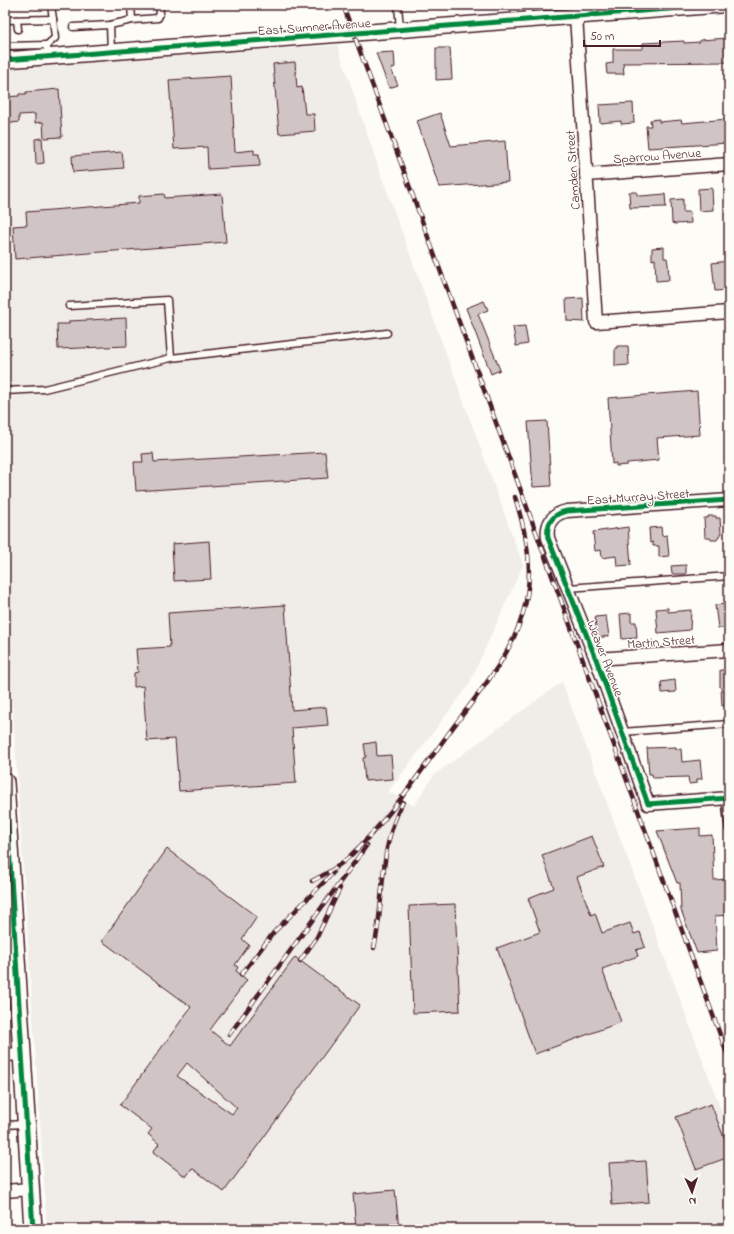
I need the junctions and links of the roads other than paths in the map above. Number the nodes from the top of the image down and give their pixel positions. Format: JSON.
{"nodes":[{"id":1,"x":51,"y":5,"type":"edge"},
{"id":2,"x":131,"y":5,"type":"edge"},
{"id":3,"x":159,"y":5,"type":"edge"},
{"id":4,"x":398,"y":5,"type":"edge"},
{"id":5,"x":527,"y":5,"type":"edge"},
{"id":6,"x":720,"y":5,"type":"edge"},
{"id":7,"x":664,"y":7,"type":"edge"},
{"id":8,"x":576,"y":16,"type":"junction"},
{"id":9,"x":53,"y":19,"type":"junction"},
{"id":10,"x":5,"y":20,"type":"edge"},
{"id":11,"x":17,"y":20,"type":"junction"},
{"id":12,"x":32,"y":20,"type":"junction"},
{"id":13,"x":132,"y":20,"type":"junction"},
{"id":14,"x":529,"y":20,"type":"junction"},
{"id":15,"x":110,"y":25,"type":"junction"},
{"id":16,"x":33,"y":27,"type":"dead end"},
{"id":17,"x":73,"y":27,"type":"dead end"},
{"id":18,"x":18,"y":29,"type":"dead end"},
{"id":19,"x":400,"y":30,"type":"junction"},
{"id":20,"x":19,"y":38,"type":"dead end"},
{"id":21,"x":34,"y":38,"type":"dead end"},
{"id":22,"x":35,"y":45,"type":"junction"},
{"id":23,"x":20,"y":46,"type":"junction"},
{"id":24,"x":6,"y":48,"type":"edge"},
{"id":25,"x":47,"y":51,"type":"junction"},
{"id":26,"x":111,"y":52,"type":"junction"},
{"id":27,"x":729,"y":164,"type":"edge"},
{"id":28,"x":586,"y":175,"type":"junction"},
{"id":29,"x":69,"y":306,"type":"dead end"},
{"id":30,"x":729,"y":312,"type":"edge"},
{"id":31,"x":387,"y":333,"type":"dead end"},
{"id":32,"x":171,"y":358,"type":"junction"},
{"id":33,"x":5,"y":391,"type":"edge"},
{"id":34,"x":729,"y":500,"type":"edge"},
{"id":35,"x":551,"y":520,"type":"joint"},
{"id":36,"x":729,"y":576,"type":"edge"},
{"id":37,"x":568,"y":588,"type":"junction"},
{"id":38,"x":729,"y":650,"type":"edge"},
{"id":39,"x":596,"y":660,"type":"junction"},
{"id":40,"x":729,"y":724,"type":"edge"},
{"id":41,"x":622,"y":732,"type":"junction"},
{"id":42,"x":5,"y":782,"type":"edge"},
{"id":43,"x":727,"y":798,"type":"edge"},
{"id":44,"x":6,"y":810,"type":"edge"},
{"id":45,"x":729,"y":830,"type":"edge"},
{"id":46,"x":7,"y":849,"type":"edge"},
{"id":47,"x":9,"y":918,"type":"edge"},
{"id":48,"x":22,"y":1054,"type":"junction"},
{"id":49,"x":5,"y":1055,"type":"edge"},
{"id":50,"x":26,"y":1124,"type":"junction"},
{"id":51,"x":5,"y":1125,"type":"edge"},
{"id":52,"x":30,"y":1190,"type":"junction"},
{"id":53,"x":5,"y":1191,"type":"edge"},
{"id":54,"x":33,"y":1229,"type":"edge"}],
"edges":[{"from":1,"to":9,"type":"lane"},
{"from":2,"to":13,"type":"lane"},
{"from":3,"to":13,"type":"lane"},
{"from":4,"to":19,"type":"lane"},
{"from":5,"to":14,"type":"lane"},
{"from":6,"to":7,"type":"street","name":"East Sumner Avenue"},
{"from":7,"to":8,"type":"street","name":"East Sumner Avenue"},
{"from":8,"to":14,"type":"street","name":"East Sumner Avenue"},
{"from":8,"to":28,"type":"street","name":"Camden Street"},
{"from":9,"to":12,"type":"lane"},
{"from":9,"to":25,"type":"lane"},
{"from":10,"to":11,"type":"lane"},
{"from":11,"to":12,"type":"lane"},
{"from":11,"to":18,"type":"lane"},
{"from":12,"to":16,"type":"lane"},
{"from":13,"to":15,"type":"lane"},
{"from":14,"to":19,"type":"street","name":"East Sumner Avenue"},
{"from":15,"to":17,"type":"lane"},
{"from":15,"to":26,"type":"lane"},
{"from":19,"to":26,"type":"street","name":"East Sumner Avenue"},
{"from":20,"to":23,"type":"lane"},
{"from":21,"to":22,"type":"lane"},
{"from":22,"to":23,"type":"lane"},
{"from":22,"to":25,"type":"lane"},
{"from":23,"to":24,"type":"lane"},
{"from":24,"to":25,"type":"street","name":"East Sumner Avenue"},
{"from":25,"to":26,"type":"street","name":"East Sumner Avenue"},
{"from":27,"to":28,"type":"street","name":"Sparrow Avenue"},
{"from":28,"to":30,"type":"street","name":"Camden Street"},
{"from":29,"to":32,"type":"lane"},
{"from":31,"to":32,"type":"lane"},
{"from":32,"to":33,"type":"lane"},
{"from":34,"to":35,"type":"street","name":"East Murray Street"},
{"from":35,"to":37,"type":"street","name":"Weaver Avenue"},
{"from":36,"to":37,"type":"lane"},
{"from":37,"to":39,"type":"street","name":"Weaver Avenue"},
{"from":38,"to":39,"type":"street","name":"Martin Street"},
{"from":39,"to":41,"type":"street","name":"Weaver Avenue"},
{"from":40,"to":41,"type":"lane"},
{"from":41,"to":43,"type":"street","name":"Weaver Avenue"},
{"from":42,"to":44,"type":"main road"},
{"from":43,"to":45,"type":"lane"},
{"from":44,"to":46,"type":"main road"},
{"from":46,"to":47,"type":"main road"},
{"from":47,"to":48,"type":"main road"},
{"from":48,"to":49,"type":"street"},
{"from":48,"to":50,"type":"main road"},
{"from":50,"to":51,"type":"lane"},
{"from":50,"to":52,"type":"main road"},
{"from":52,"to":53,"type":"street"},
{"from":52,"to":54,"type":"main road"}]}
